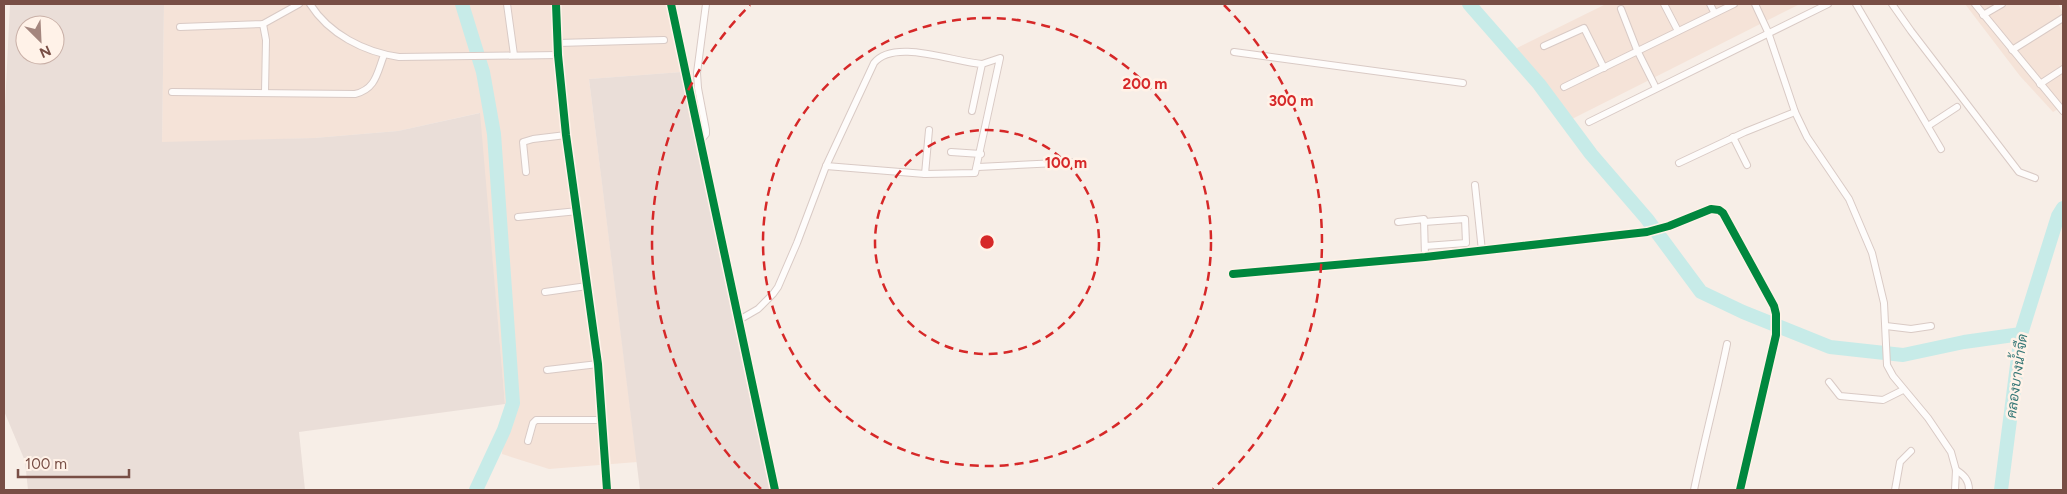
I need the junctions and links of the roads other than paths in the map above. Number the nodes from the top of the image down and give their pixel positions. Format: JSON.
{"nodes":[{"id":1,"x":299,"y":4,"type":"edge"},
{"id":2,"x":310,"y":4,"type":"edge"},
{"id":3,"x":507,"y":4,"type":"edge"},
{"id":4,"x":556,"y":4,"type":"edge"},
{"id":5,"x":671,"y":4,"type":"edge"},
{"id":6,"x":706,"y":4,"type":"edge"},
{"id":7,"x":1664,"y":4,"type":"edge"},
{"id":8,"x":1710,"y":4,"type":"edge"},
{"id":9,"x":1734,"y":4,"type":"edge"},
{"id":10,"x":1755,"y":4,"type":"edge"},
{"id":11,"x":1828,"y":4,"type":"edge"},
{"id":12,"x":1856,"y":4,"type":"edge"},
{"id":13,"x":1892,"y":4,"type":"edge"},
{"id":14,"x":1975,"y":4,"type":"edge"},
{"id":15,"x":2002,"y":4,"type":"edge"},
{"id":16,"x":1621,"y":9,"type":"dead end"},
{"id":17,"x":1714,"y":12,"type":"junction"},
{"id":18,"x":1983,"y":15,"type":"junction"},
{"id":19,"x":2063,"y":18,"type":"edge"},
{"id":20,"x":263,"y":24,"type":"junction"},
{"id":21,"x":180,"y":27,"type":"dead end"},
{"id":22,"x":1678,"y":31,"type":"junction"},
{"id":23,"x":1768,"y":32,"type":"junction"},
{"id":24,"x":664,"y":40,"type":"dead end"},
{"id":25,"x":558,"y":43,"type":"junction"},
{"id":26,"x":1544,"y":46,"type":"dead end"},
{"id":27,"x":1637,"y":50,"type":"junction"},
{"id":28,"x":2012,"y":50,"type":"junction"},
{"id":29,"x":1234,"y":52,"type":"dead end"},
{"id":30,"x":558,"y":54,"type":"junction"},
{"id":31,"x":384,"y":55,"type":"junction"},
{"id":32,"x":514,"y":55,"type":"junction"},
{"id":33,"x":982,"y":64,"type":"junction"},
{"id":34,"x":1604,"y":68,"type":"junction"},
{"id":35,"x":2063,"y":69,"type":"edge"},
{"id":36,"x":1463,"y":83,"type":"dead end"},
{"id":37,"x":2040,"y":84,"type":"junction"},
{"id":38,"x":1564,"y":87,"type":"dead end"},
{"id":39,"x":1656,"y":88,"type":"junction"},
{"id":40,"x":172,"y":92,"type":"dead end"},
{"id":41,"x":265,"y":92,"type":"junction"},
{"id":42,"x":1957,"y":107,"type":"dead end"},
{"id":43,"x":972,"y":111,"type":"dead end"},
{"id":44,"x":2063,"y":111,"type":"edge"},
{"id":45,"x":1795,"y":112,"type":"junction"},
{"id":46,"x":1589,"y":122,"type":"dead end"},
{"id":47,"x":1928,"y":126,"type":"junction"},
{"id":48,"x":929,"y":130,"type":"dead end"},
{"id":49,"x":566,"y":135,"type":"junction"},
{"id":50,"x":1733,"y":138,"type":"junction"},
{"id":51,"x":701,"y":140,"type":"junction"},
{"id":52,"x":1941,"y":149,"type":"dead end"},
{"id":53,"x":951,"y":152,"type":"dead end"},
{"id":54,"x":981,"y":154,"type":"junction"},
{"id":55,"x":1079,"y":162,"type":"dead end"},
{"id":56,"x":1679,"y":163,"type":"dead end"},
{"id":57,"x":1747,"y":165,"type":"dead end"},
{"id":58,"x":826,"y":166,"type":"junction"},
{"id":59,"x":978,"y":167,"type":"junction"},
{"id":60,"x":526,"y":172,"type":"dead end"},
{"id":61,"x":925,"y":174,"type":"junction"},
{"id":62,"x":2035,"y":178,"type":"dead end"},
{"id":63,"x":1475,"y":185,"type":"dead end"},
{"id":64,"x":578,"y":211,"type":"junction"},
{"id":65,"x":518,"y":217,"type":"dead end"},
{"id":66,"x":1398,"y":222,"type":"dead end"},
{"id":67,"x":1424,"y":222,"type":"junction"},
{"id":68,"x":1425,"y":246,"type":"junction"},
{"id":69,"x":1482,"y":252,"type":"junction"},
{"id":70,"x":1425,"y":257,"type":"junction"},
{"id":71,"x":1233,"y":274,"type":"dead end"},
{"id":72,"x":588,"y":286,"type":"junction"},
{"id":73,"x":545,"y":292,"type":"dead end"},
{"id":74,"x":738,"y":320,"type":"junction"},
{"id":75,"x":1886,"y":326,"type":"junction"},
{"id":76,"x":1931,"y":326,"type":"dead end"},
{"id":77,"x":1727,"y":344,"type":"dead end"},
{"id":78,"x":598,"y":364,"type":"junction"},
{"id":79,"x":547,"y":370,"type":"dead end"},
{"id":80,"x":1829,"y":382,"type":"dead end"},
{"id":81,"x":1903,"y":390,"type":"junction"},
{"id":82,"x":603,"y":420,"type":"junction"},
{"id":83,"x":528,"y":441,"type":"dead end"},
{"id":84,"x":1911,"y":451,"type":"dead end"},
{"id":85,"x":1956,"y":470,"type":"junction"},
{"id":86,"x":607,"y":490,"type":"edge"},
{"id":87,"x":774,"y":490,"type":"edge"},
{"id":88,"x":1694,"y":490,"type":"edge"},
{"id":89,"x":1740,"y":490,"type":"edge"},
{"id":90,"x":1896,"y":490,"type":"edge"},
{"id":91,"x":1955,"y":490,"type":"edge"},
{"id":92,"x":1969,"y":490,"type":"edge"}],
"edges":[{"from":1,"to":20,"type":"street"},
{"from":2,"to":31,"type":"street"},
{"from":3,"to":32,"type":"street"},
{"from":4,"to":25,"type":"street"},
{"from":5,"to":51,"type":"street"},
{"from":6,"to":51,"type":"street"},
{"from":7,"to":22,"type":"street"},
{"from":8,"to":17,"type":"street"},
{"from":9,"to":17,"type":"street"},
{"from":10,"to":23,"type":"street"},
{"from":11,"to":23,"type":"street"},
{"from":12,"to":47,"type":"street"},
{"from":13,"to":62,"type":"street"},
{"from":14,"to":18,"type":"street"},
{"from":15,"to":18,"type":"street"},
{"from":16,"to":27,"type":"street"},
{"from":17,"to":22,"type":"street"},
{"from":18,"to":28,"type":"street"},
{"from":19,"to":28,"type":"street"},
{"from":20,"to":21,"type":"street"},
{"from":20,"to":41,"type":"street"},
{"from":22,"to":27,"type":"street"},
{"from":23,"to":39,"type":"street"},
{"from":23,"to":45,"type":"street"},
{"from":24,"to":25,"type":"street"},
{"from":25,"to":30,"type":"street"},
{"from":26,"to":34,"type":"street"},
{"from":27,"to":34,"type":"street"},
{"from":27,"to":39,"type":"street"},
{"from":28,"to":37,"type":"street"},
{"from":29,"to":36,"type":"street"},
{"from":30,"to":32,"type":"street"},
{"from":30,"to":49,"type":"street"},
{"from":31,"to":32,"type":"street"},
{"from":31,"to":41,"type":"street"},
{"from":33,"to":43,"type":"street"},
{"from":33,"to":54,"type":"street"},
{"from":33,"to":58,"type":"street"},
{"from":34,"to":38,"type":"street"},
{"from":35,"to":37,"type":"street"},
{"from":37,"to":44,"type":"street"},
{"from":39,"to":46,"type":"street"},
{"from":40,"to":41,"type":"street"},
{"from":42,"to":47,"type":"street"},
{"from":45,"to":50,"type":"street"},
{"from":45,"to":75,"type":"street"},
{"from":47,"to":52,"type":"street"},
{"from":48,"to":61,"type":"street"},
{"from":49,"to":60,"type":"street"},
{"from":49,"to":64,"type":"street"},
{"from":50,"to":56,"type":"street"},
{"from":50,"to":57,"type":"street"},
{"from":51,"to":74,"type":"street"},
{"from":53,"to":54,"type":"street"},
{"from":54,"to":59,"type":"street"},
{"from":55,"to":59,"type":"street"},
{"from":58,"to":61,"type":"street"},
{"from":58,"to":74,"type":"street"},
{"from":59,"to":61,"type":"street"},
{"from":63,"to":69,"type":"street"},
{"from":64,"to":65,"type":"street"},
{"from":64,"to":72,"type":"street"},
{"from":66,"to":67,"type":"street"},
{"from":67,"to":68,"type":"street"},
{"from":67,"to":68,"type":"street"},
{"from":68,"to":70,"type":"street"},
{"from":69,"to":70,"type":"street"},
{"from":69,"to":89,"type":"street"},
{"from":70,"to":71,"type":"street"},
{"from":72,"to":73,"type":"street"},
{"from":72,"to":78,"type":"street"},
{"from":74,"to":87,"type":"street"},
{"from":75,"to":76,"type":"street"},
{"from":75,"to":81,"type":"street"},
{"from":77,"to":88,"type":"street"},
{"from":78,"to":79,"type":"street"},
{"from":78,"to":82,"type":"street"},
{"from":80,"to":81,"type":"street"},
{"from":81,"to":85,"type":"street"},
{"from":82,"to":83,"type":"street"},
{"from":82,"to":86,"type":"street"},
{"from":84,"to":90,"type":"street"},
{"from":85,"to":91,"type":"street"},
{"from":85,"to":92,"type":"street"}]}
